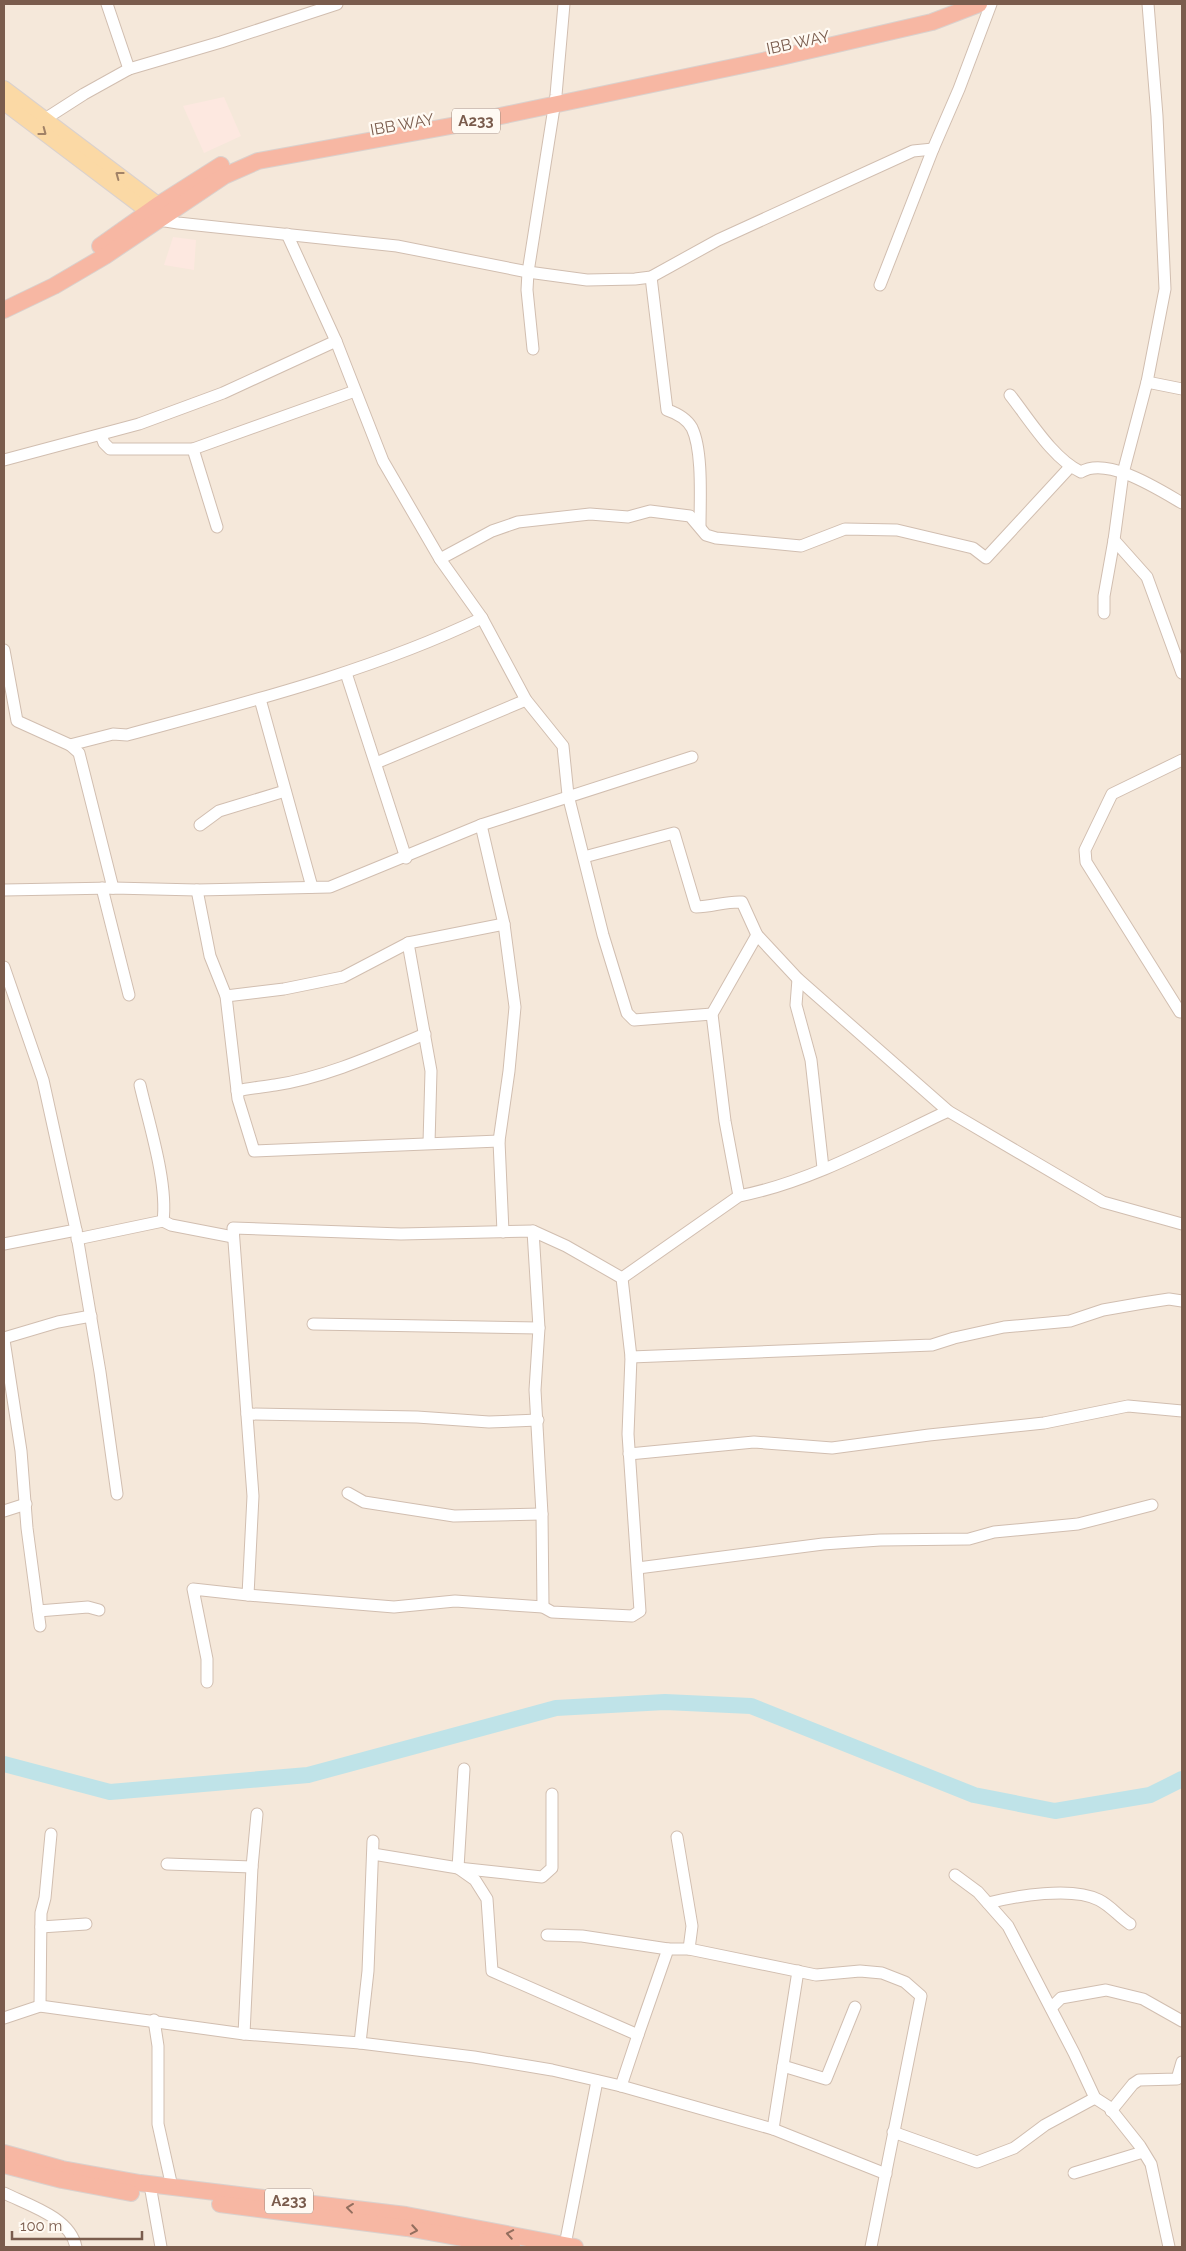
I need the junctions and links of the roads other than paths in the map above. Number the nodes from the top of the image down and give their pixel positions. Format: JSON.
{"nodes":[{"id":1,"x":107,"y":4,"type":"edge"},
{"id":2,"x":337,"y":4,"type":"edge"},
{"id":3,"x":564,"y":4,"type":"edge"},
{"id":4,"x":950,"y":4,"type":"edge"},
{"id":5,"x":979,"y":4,"type":"edge"},
{"id":6,"x":991,"y":4,"type":"edge"},
{"id":7,"x":1148,"y":4,"type":"edge"},
{"id":8,"x":129,"y":69,"type":"junction"},
{"id":9,"x":4,"y":88,"type":"edge"},
{"id":10,"x":555,"y":100,"type":"junction"},
{"id":11,"x":4,"y":103,"type":"edge"},
{"id":12,"x":45,"y":119,"type":"junction"},
{"id":13,"x":933,"y":149,"type":"junction"},
{"id":14,"x":163,"y":214,"type":"junction"},
{"id":15,"x":287,"y":234,"type":"junction"},
{"id":16,"x":528,"y":272,"type":"junction"},
{"id":17,"x":651,"y":276,"type":"junction"},
{"id":18,"x":880,"y":285,"type":"dead end"},
{"id":19,"x":4,"y":298,"type":"edge"},
{"id":20,"x":4,"y":310,"type":"edge"},
{"id":21,"x":336,"y":341,"type":"junction"},
{"id":22,"x":533,"y":349,"type":"dead end"},
{"id":23,"x":1147,"y":382,"type":"junction"},
{"id":24,"x":1182,"y":389,"type":"edge"},
{"id":25,"x":355,"y":391,"type":"junction"},
{"id":26,"x":1010,"y":395,"type":"dead end"},
{"id":27,"x":101,"y":435,"type":"junction"},
{"id":28,"x":193,"y":449,"type":"junction"},
{"id":29,"x":4,"y":460,"type":"edge"},
{"id":30,"x":1070,"y":467,"type":"junction"},
{"id":31,"x":1123,"y":473,"type":"junction"},
{"id":32,"x":1182,"y":503,"type":"edge"},
{"id":33,"x":700,"y":526,"type":"junction"},
{"id":34,"x":217,"y":527,"type":"dead end"},
{"id":35,"x":1114,"y":540,"type":"junction"},
{"id":36,"x":440,"y":559,"type":"junction"},
{"id":37,"x":1104,"y":614,"type":"dead end"},
{"id":38,"x":482,"y":618,"type":"junction"},
{"id":39,"x":4,"y":650,"type":"edge"},
{"id":40,"x":346,"y":673,"type":"junction"},
{"id":41,"x":1182,"y":673,"type":"edge"},
{"id":42,"x":260,"y":699,"type":"junction"},
{"id":43,"x":526,"y":700,"type":"junction"},
{"id":44,"x":70,"y":745,"type":"junction"},
{"id":45,"x":692,"y":757,"type":"dead end"},
{"id":46,"x":1182,"y":760,"type":"edge"},
{"id":47,"x":376,"y":763,"type":"junction"},
{"id":48,"x":285,"y":791,"type":"junction"},
{"id":49,"x":568,"y":795,"type":"junction"},
{"id":50,"x":200,"y":825,"type":"dead end"},
{"id":51,"x":481,"y":825,"type":"junction"},
{"id":52,"x":584,"y":857,"type":"junction"},
{"id":53,"x":406,"y":858,"type":"junction"},
{"id":54,"x":312,"y":887,"type":"junction"},
{"id":55,"x":108,"y":888,"type":"junction"},
{"id":56,"x":4,"y":890,"type":"edge"},
{"id":57,"x":197,"y":890,"type":"junction"},
{"id":58,"x":504,"y":924,"type":"junction"},
{"id":59,"x":757,"y":935,"type":"junction"},
{"id":60,"x":408,"y":943,"type":"junction"},
{"id":61,"x":4,"y":967,"type":"edge"},
{"id":62,"x":798,"y":979,"type":"junction"},
{"id":63,"x":129,"y":995,"type":"dead end"},
{"id":64,"x":226,"y":996,"type":"junction"},
{"id":65,"x":1180,"y":1012,"type":"dead end"},
{"id":66,"x":712,"y":1014,"type":"junction"},
{"id":67,"x":425,"y":1034,"type":"junction"},
{"id":68,"x":140,"y":1085,"type":"dead end"},
{"id":69,"x":237,"y":1091,"type":"junction"},
{"id":70,"x":948,"y":1111,"type":"junction"},
{"id":71,"x":499,"y":1141,"type":"junction"},
{"id":72,"x":429,"y":1143,"type":"junction"},
{"id":73,"x":823,"y":1168,"type":"junction"},
{"id":74,"x":739,"y":1196,"type":"junction"},
{"id":75,"x":163,"y":1221,"type":"junction"},
{"id":76,"x":1182,"y":1224,"type":"edge"},
{"id":77,"x":533,"y":1231,"type":"junction"},
{"id":78,"x":503,"y":1232,"type":"junction"},
{"id":79,"x":77,"y":1235,"type":"junction"},
{"id":80,"x":233,"y":1237,"type":"junction"},
{"id":81,"x":4,"y":1244,"type":"edge"},
{"id":82,"x":622,"y":1278,"type":"junction"},
{"id":83,"x":1182,"y":1301,"type":"edge"},
{"id":84,"x":91,"y":1316,"type":"junction"},
{"id":85,"x":314,"y":1324,"type":"dead end"},
{"id":86,"x":539,"y":1328,"type":"junction"},
{"id":87,"x":4,"y":1339,"type":"edge"},
{"id":88,"x":631,"y":1358,"type":"junction"},
{"id":89,"x":1182,"y":1411,"type":"edge"},
{"id":90,"x":247,"y":1414,"type":"junction"},
{"id":91,"x":538,"y":1420,"type":"junction"},
{"id":92,"x":629,"y":1454,"type":"junction"},
{"id":93,"x":348,"y":1493,"type":"dead end"},
{"id":94,"x":117,"y":1494,"type":"dead end"},
{"id":95,"x":26,"y":1504,"type":"junction"},
{"id":96,"x":1152,"y":1505,"type":"dead end"},
{"id":97,"x":4,"y":1510,"type":"edge"},
{"id":98,"x":542,"y":1514,"type":"junction"},
{"id":99,"x":638,"y":1568,"type":"junction"},
{"id":100,"x":248,"y":1595,"type":"junction"},
{"id":101,"x":543,"y":1607,"type":"junction"},
{"id":102,"x":98,"y":1610,"type":"dead end"},
{"id":103,"x":38,"y":1611,"type":"junction"},
{"id":104,"x":40,"y":1626,"type":"dead end"},
{"id":105,"x":207,"y":1682,"type":"dead end"},
{"id":106,"x":464,"y":1769,"type":"dead end"},
{"id":107,"x":552,"y":1794,"type":"dead end"},
{"id":108,"x":257,"y":1814,"type":"dead end"},
{"id":109,"x":51,"y":1834,"type":"dead end"},
{"id":110,"x":677,"y":1837,"type":"dead end"},
{"id":111,"x":373,"y":1841,"type":"dead end"},
{"id":112,"x":373,"y":1854,"type":"junction"},
{"id":113,"x":167,"y":1864,"type":"dead end"},
{"id":114,"x":252,"y":1867,"type":"junction"},
{"id":115,"x":458,"y":1868,"type":"junction"},
{"id":116,"x":955,"y":1875,"type":"dead end"},
{"id":117,"x":988,"y":1903,"type":"junction"},
{"id":118,"x":86,"y":1924,"type":"dead end"},
{"id":119,"x":1130,"y":1924,"type":"dead end"},
{"id":120,"x":41,"y":1927,"type":"junction"},
{"id":121,"x":547,"y":1935,"type":"dead end"},
{"id":122,"x":668,"y":1949,"type":"junction"},
{"id":123,"x":689,"y":1949,"type":"junction"},
{"id":124,"x":798,"y":1971,"type":"junction"},
{"id":125,"x":40,"y":2006,"type":"junction"},
{"id":126,"x":855,"y":2007,"type":"dead end"},
{"id":127,"x":1051,"y":2008,"type":"junction"},
{"id":128,"x":4,"y":2018,"type":"edge"},
{"id":129,"x":154,"y":2020,"type":"junction"},
{"id":130,"x":1182,"y":2021,"type":"edge"},
{"id":131,"x":244,"y":2034,"type":"junction"},
{"id":132,"x":638,"y":2035,"type":"junction"},
{"id":133,"x":360,"y":2043,"type":"junction"},
{"id":134,"x":1182,"y":2062,"type":"edge"},
{"id":135,"x":783,"y":2066,"type":"junction"},
{"id":136,"x":597,"y":2081,"type":"junction"},
{"id":137,"x":621,"y":2086,"type":"junction"},
{"id":138,"x":1095,"y":2098,"type":"junction"},
{"id":139,"x":1111,"y":2111,"type":"junction"},
{"id":140,"x":773,"y":2129,"type":"junction"},
{"id":141,"x":893,"y":2132,"type":"junction"},
{"id":142,"x":4,"y":2152,"type":"edge"},
{"id":143,"x":1143,"y":2152,"type":"junction"},
{"id":144,"x":4,"y":2165,"type":"edge"},
{"id":145,"x":1074,"y":2173,"type":"dead end"},
{"id":146,"x":886,"y":2174,"type":"junction"},
{"id":147,"x":172,"y":2187,"type":"junction"},
{"id":148,"x":151,"y":2190,"type":"junction"},
{"id":149,"x":4,"y":2193,"type":"edge"},
{"id":150,"x":570,"y":2246,"type":"edge"},
{"id":151,"x":76,"y":2247,"type":"edge"},
{"id":152,"x":161,"y":2247,"type":"edge"},
{"id":153,"x":512,"y":2247,"type":"edge"},
{"id":154,"x":871,"y":2247,"type":"edge"},
{"id":155,"x":1170,"y":2247,"type":"edge"}],
"edges":[{"from":1,"to":8,"type":"street"},
{"from":2,"to":8,"type":"street"},
{"from":3,"to":10,"type":"street"},
{"from":4,"to":10,"type":"highway","name":"IBB WAY","number":"A233"},
{"from":5,"to":10,"type":"highway","number":"A233"},
{"from":6,"to":13,"type":"street"},
{"from":7,"to":23,"type":"street"},
{"from":8,"to":12,"type":"street"},
{"from":9,"to":12,"type":"main road"},
{"from":10,"to":14,"type":"highway","name":"IBB WAY","number":"A233"},
{"from":10,"to":16,"type":"street"},
{"from":11,"to":14,"type":"main road","one_way":true},
{"from":14,"to":12,"type":"main road","one_way":true},
{"from":13,"to":17,"type":"street"},
{"from":13,"to":18,"type":"street"},
{"from":14,"to":15,"type":"street"},
{"from":14,"to":19,"type":"highway","name":"IBB WAY","number":"A233"},
{"from":14,"to":20,"type":"highway","number":"A233"},
{"from":15,"to":16,"type":"street"},
{"from":15,"to":21,"type":"street"},
{"from":16,"to":17,"type":"street"},
{"from":16,"to":22,"type":"street"},
{"from":17,"to":33,"type":"street"},
{"from":21,"to":25,"type":"street"},
{"from":21,"to":27,"type":"street"},
{"from":23,"to":24,"type":"street"},
{"from":23,"to":31,"type":"street"},
{"from":25,"to":28,"type":"street"},
{"from":25,"to":36,"type":"street"},
{"from":26,"to":30,"type":"street"},
{"from":27,"to":28,"type":"street"},
{"from":27,"to":29,"type":"street"},
{"from":28,"to":34,"type":"street"},
{"from":30,"to":31,"type":"street"},
{"from":30,"to":33,"type":"street"},
{"from":31,"to":32,"type":"street"},
{"from":31,"to":35,"type":"street"},
{"from":33,"to":36,"type":"street"},
{"from":35,"to":37,"type":"street"},
{"from":35,"to":41,"type":"street"},
{"from":36,"to":38,"type":"street"},
{"from":38,"to":40,"type":"street"},
{"from":38,"to":43,"type":"street"},
{"from":39,"to":44,"type":"street"},
{"from":40,"to":42,"type":"street"},
{"from":40,"to":47,"type":"street"},
{"from":42,"to":44,"type":"street"},
{"from":42,"to":48,"type":"street"},
{"from":43,"to":47,"type":"street"},
{"from":43,"to":49,"type":"street"},
{"from":44,"to":55,"type":"street"},
{"from":45,"to":49,"type":"street"},
{"from":46,"to":65,"type":"street"},
{"from":47,"to":53,"type":"street"},
{"from":48,"to":50,"type":"street"},
{"from":48,"to":54,"type":"street"},
{"from":49,"to":51,"type":"street"},
{"from":49,"to":52,"type":"street"},
{"from":51,"to":53,"type":"street"},
{"from":51,"to":58,"type":"street"},
{"from":52,"to":59,"type":"street"},
{"from":52,"to":66,"type":"street"},
{"from":53,"to":54,"type":"street"},
{"from":54,"to":57,"type":"street"},
{"from":55,"to":56,"type":"street"},
{"from":55,"to":57,"type":"street"},
{"from":55,"to":63,"type":"street"},
{"from":57,"to":64,"type":"street"},
{"from":58,"to":60,"type":"street"},
{"from":58,"to":71,"type":"street"},
{"from":59,"to":62,"type":"street"},
{"from":59,"to":66,"type":"street"},
{"from":60,"to":64,"type":"street"},
{"from":60,"to":67,"type":"street"},
{"from":61,"to":79,"type":"street"},
{"from":62,"to":70,"type":"street"},
{"from":62,"to":73,"type":"street"},
{"from":64,"to":69,"type":"street"},
{"from":66,"to":74,"type":"street"},
{"from":67,"to":69,"type":"street"},
{"from":67,"to":72,"type":"street"},
{"from":68,"to":75,"type":"street"},
{"from":69,"to":72,"type":"street"},
{"from":70,"to":73,"type":"street"},
{"from":70,"to":76,"type":"street"},
{"from":71,"to":72,"type":"street"},
{"from":71,"to":78,"type":"street"},
{"from":73,"to":74,"type":"street"},
{"from":74,"to":82,"type":"street"},
{"from":75,"to":79,"type":"street"},
{"from":75,"to":80,"type":"street"},
{"from":77,"to":78,"type":"street"},
{"from":77,"to":82,"type":"street"},
{"from":77,"to":86,"type":"street"},
{"from":78,"to":80,"type":"street"},
{"from":79,"to":81,"type":"street"},
{"from":79,"to":84,"type":"street"},
{"from":80,"to":90,"type":"street"},
{"from":82,"to":88,"type":"street"},
{"from":83,"to":88,"type":"street"},
{"from":84,"to":87,"type":"street"},
{"from":84,"to":94,"type":"street"},
{"from":85,"to":86,"type":"street"},
{"from":86,"to":91,"type":"street"},
{"from":87,"to":95,"type":"street"},
{"from":88,"to":92,"type":"street"},
{"from":89,"to":92,"type":"street"},
{"from":90,"to":91,"type":"street"},
{"from":90,"to":100,"type":"street"},
{"from":91,"to":98,"type":"street"},
{"from":92,"to":99,"type":"street"},
{"from":93,"to":98,"type":"street"},
{"from":95,"to":97,"type":"street"},
{"from":95,"to":103,"type":"street"},
{"from":96,"to":99,"type":"street"},
{"from":98,"to":101,"type":"street"},
{"from":99,"to":101,"type":"street"},
{"from":100,"to":101,"type":"street"},
{"from":100,"to":105,"type":"street"},
{"from":102,"to":103,"type":"street"},
{"from":103,"to":104,"type":"street"},
{"from":106,"to":115,"type":"street"},
{"from":107,"to":115,"type":"street"},
{"from":108,"to":114,"type":"street"},
{"from":109,"to":120,"type":"street"},
{"from":110,"to":123,"type":"street"},
{"from":111,"to":112,"type":"street"},
{"from":112,"to":115,"type":"street"},
{"from":112,"to":133,"type":"street"},
{"from":113,"to":114,"type":"street"},
{"from":114,"to":131,"type":"street"},
{"from":115,"to":132,"type":"street"},
{"from":116,"to":117,"type":"street"},
{"from":117,"to":119,"type":"street"},
{"from":117,"to":127,"type":"street"},
{"from":118,"to":120,"type":"street"},
{"from":120,"to":125,"type":"street"},
{"from":121,"to":122,"type":"street"},
{"from":122,"to":123,"type":"street"},
{"from":122,"to":132,"type":"street"},
{"from":123,"to":124,"type":"street"},
{"from":124,"to":135,"type":"street"},
{"from":124,"to":141,"type":"street"},
{"from":125,"to":128,"type":"street"},
{"from":125,"to":129,"type":"street"},
{"from":126,"to":135,"type":"street"},
{"from":127,"to":130,"type":"street"},
{"from":127,"to":138,"type":"street"},
{"from":129,"to":131,"type":"street"},
{"from":129,"to":147,"type":"street"},
{"from":131,"to":133,"type":"street"},
{"from":132,"to":137,"type":"street"},
{"from":133,"to":136,"type":"street"},
{"from":134,"to":139,"type":"street"},
{"from":135,"to":140,"type":"street"},
{"from":136,"to":137,"type":"street"},
{"from":136,"to":150,"type":"street"},
{"from":137,"to":140,"type":"street"},
{"from":138,"to":139,"type":"street"},
{"from":138,"to":141,"type":"street"},
{"from":139,"to":143,"type":"street"},
{"from":140,"to":146,"type":"street"},
{"from":141,"to":146,"type":"street"},
{"from":142,"to":148,"type":"highway","number":"A233"},
{"from":143,"to":145,"type":"street"},
{"from":143,"to":155,"type":"street"},
{"from":144,"to":148,"type":"highway","number":"A233"},
{"from":146,"to":154,"type":"street"},
{"from":147,"to":148,"type":"highway","number":"A233"},
{"from":150,"to":147,"type":"highway","number":"A233","one_way":true},
{"from":148,"to":152,"type":"street"},
{"from":148,"to":153,"type":"highway","number":"A233","one_way":true},
{"from":149,"to":151,"type":"street"}]}
